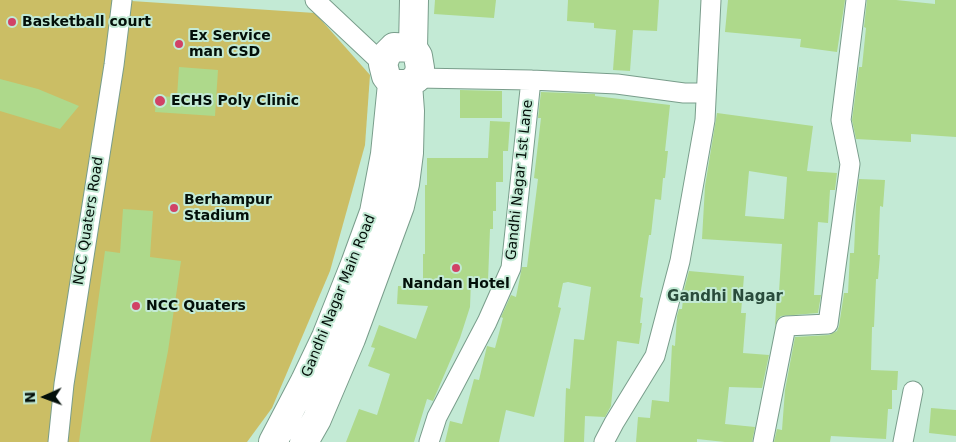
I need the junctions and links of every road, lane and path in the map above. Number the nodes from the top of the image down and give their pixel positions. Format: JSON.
{"nodes":[{"id":1,"x":122,"y":0,"type":"edge"},
{"id":2,"x":315,"y":0,"type":"edge"},
{"id":3,"x":396,"y":0,"type":"edge"},
{"id":4,"x":414,"y":0,"type":"edge"},
{"id":5,"x":711,"y":0,"type":"edge"},
{"id":6,"x":856,"y":0,"type":"edge"},
{"id":7,"x":401,"y":68,"type":"junction"},
{"id":8,"x":530,"y":80,"type":"junction"},
{"id":9,"x":706,"y":93,"type":"junction"},
{"id":10,"x":913,"y":390,"type":"dead end"},
{"id":11,"x":58,"y":442,"type":"edge"},
{"id":12,"x":273,"y":442,"type":"edge"},
{"id":13,"x":304,"y":442,"type":"edge"},
{"id":14,"x":429,"y":442,"type":"edge"},
{"id":15,"x":604,"y":442,"type":"edge"},
{"id":16,"x":763,"y":442,"type":"edge"},
{"id":17,"x":904,"y":442,"type":"edge"}],
"edges":[{"from":1,"to":11,"type":"street","name":"NCC Quaters Road"},
{"from":2,"to":7,"type":"street"},
{"from":3,"to":7,"type":"street","name":"Gandhi Nagar Main Road"},
{"from":4,"to":7,"type":"street","name":"Gandhi Nagar Main Road"},
{"from":5,"to":9,"type":"street"},
{"from":6,"to":16,"type":"street"},
{"from":7,"to":8,"type":"street"},
{"from":7,"to":12,"type":"street","name":"Gandhi Nagar Main Road"},
{"from":7,"to":13,"type":"street","name":"Gandhi Nagar Main Road"},
{"from":8,"to":9,"type":"street"},
{"from":8,"to":14,"type":"street","name":"Gandhi Nagar 1st Lane"},
{"from":9,"to":15,"type":"street"},
{"from":10,"to":17,"type":"street"}]}
